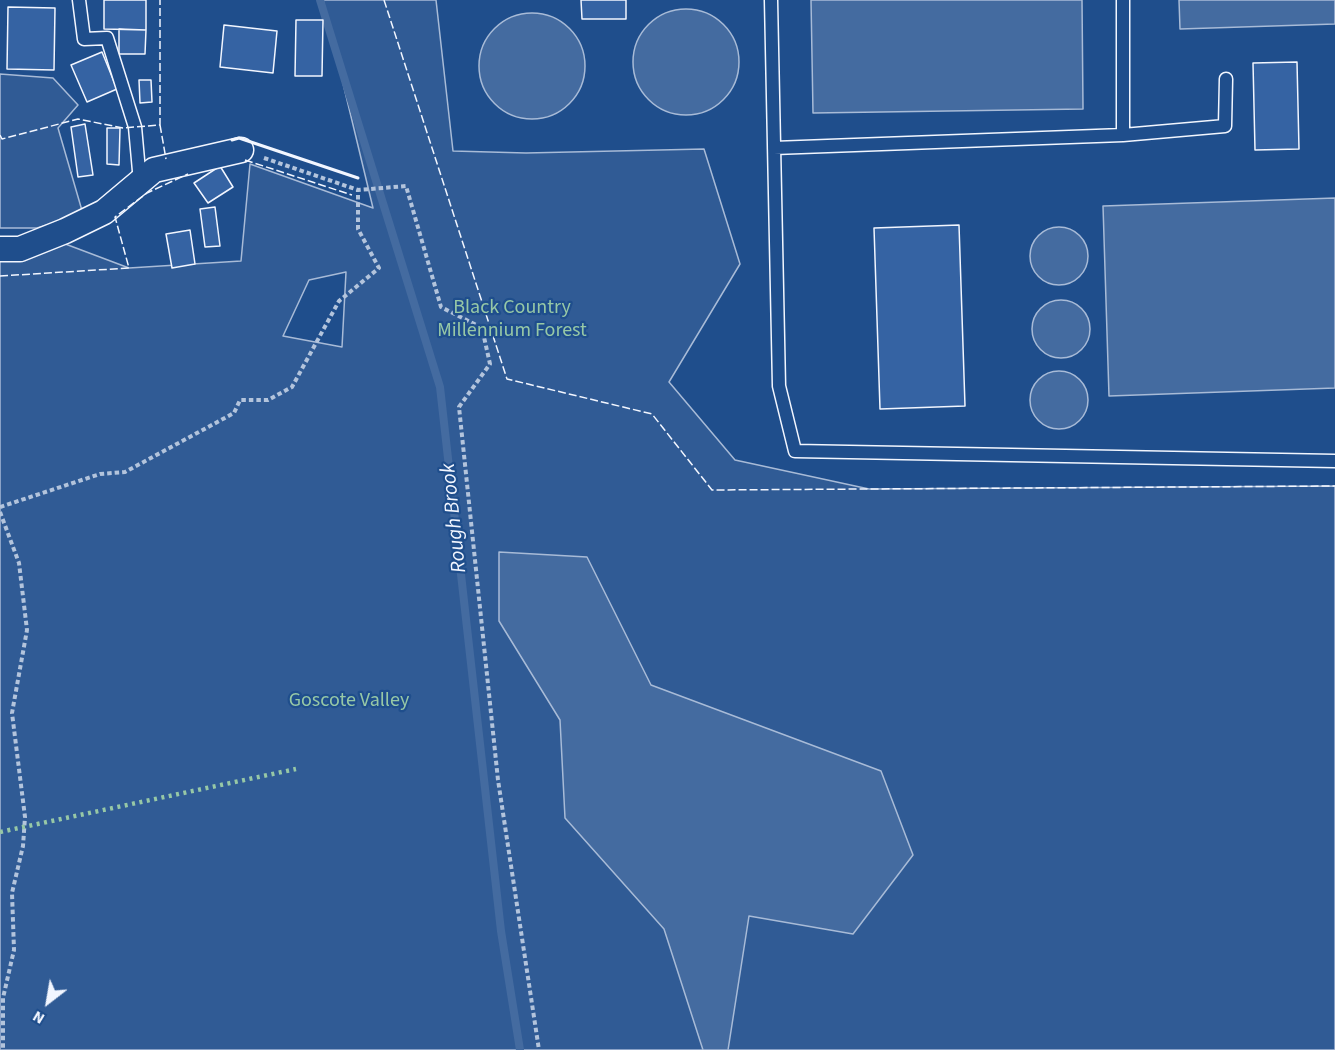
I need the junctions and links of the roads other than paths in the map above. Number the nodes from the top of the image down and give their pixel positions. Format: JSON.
{"nodes":[{"id":1,"x":80,"y":0,"type":"edge"},
{"id":2,"x":771,"y":0,"type":"edge"},
{"id":3,"x":1123,"y":0,"type":"edge"},
{"id":4,"x":1226,"y":80,"type":"dead end"},
{"id":5,"x":1123,"y":135,"type":"junction"},
{"id":6,"x":774,"y":148,"type":"junction"},
{"id":7,"x":241,"y":150,"type":"road end"},
{"id":8,"x":140,"y":182,"type":"junction"},
{"id":9,"x":0,"y":249,"type":"edge"},
{"id":10,"x":1335,"y":461,"type":"edge"}],
"edges":[{"from":1,"to":8,"type":"lane"},
{"from":2,"to":6,"type":"lane"},
{"from":3,"to":5,"type":"lane"},
{"from":4,"to":5,"type":"lane"},
{"from":5,"to":6,"type":"lane"},
{"from":6,"to":10,"type":"lane"},
{"from":7,"to":8,"type":"street"},
{"from":8,"to":9,"type":"street"}]}
